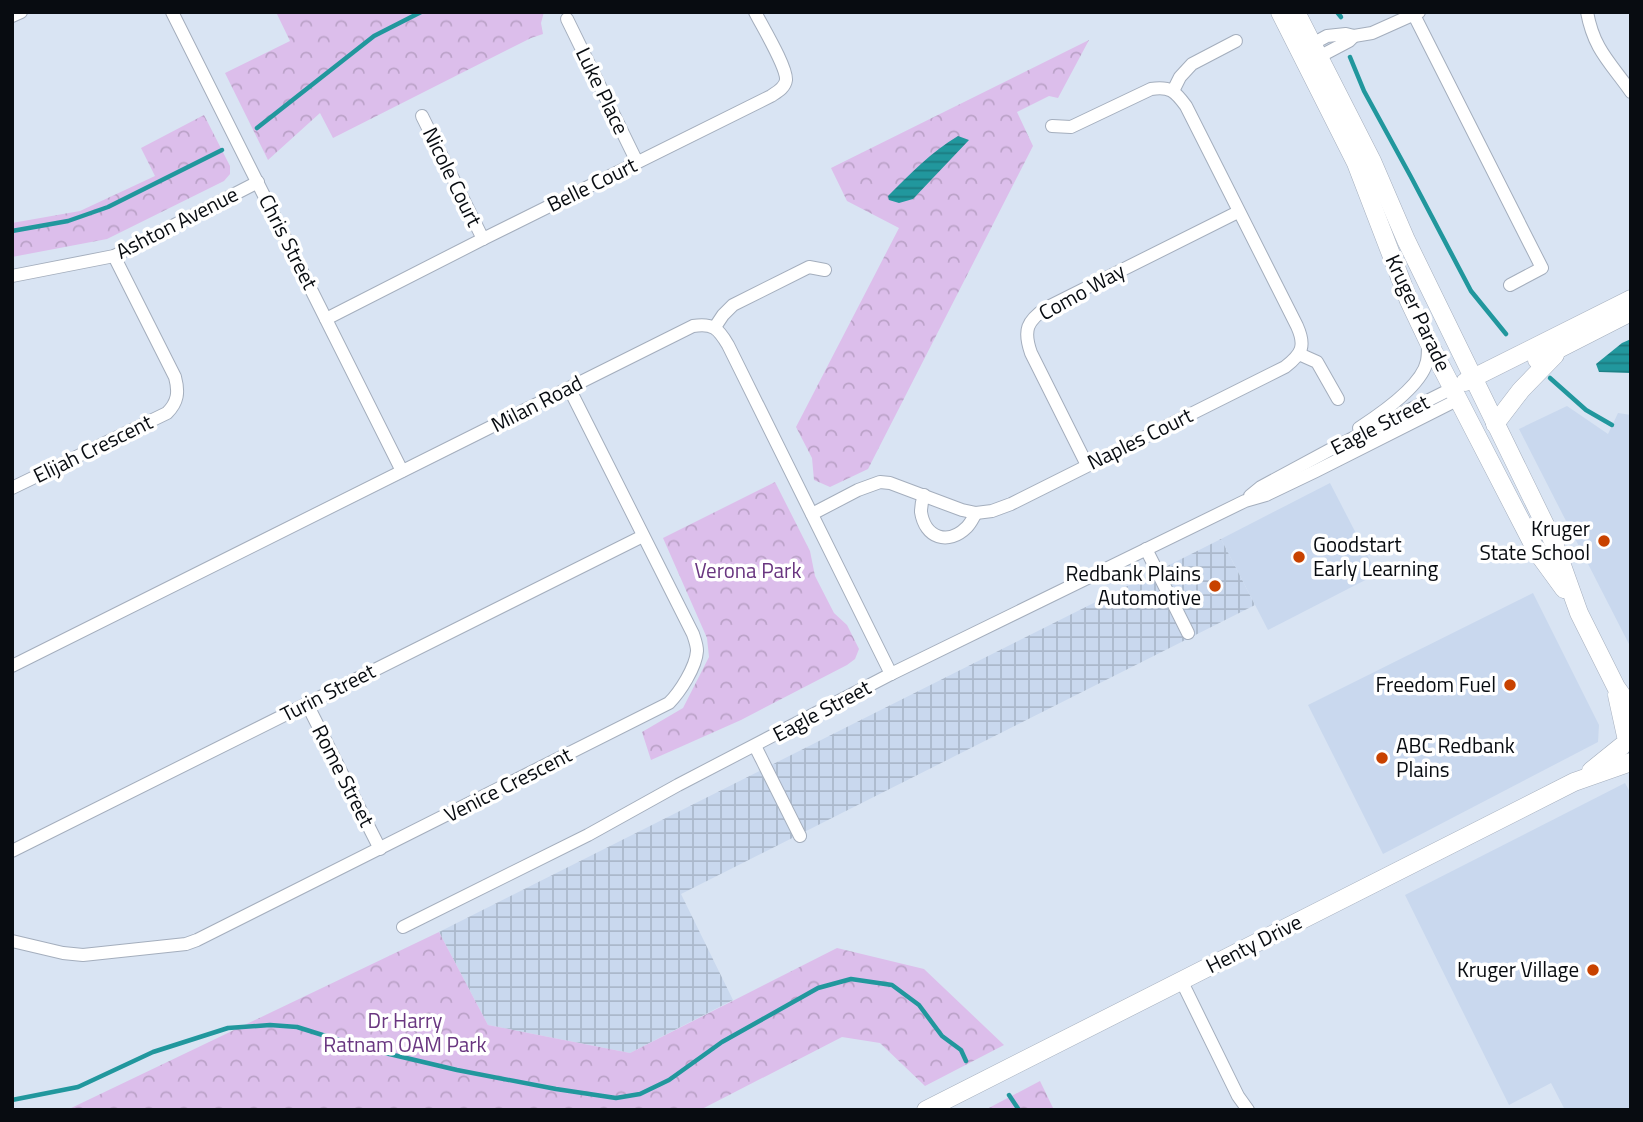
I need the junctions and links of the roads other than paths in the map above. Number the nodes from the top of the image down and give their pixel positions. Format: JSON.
{"nodes":[{"id":1,"x":21,"y":12,"type":"edge"},
{"id":2,"x":173,"y":12,"type":"edge"},
{"id":3,"x":755,"y":12,"type":"edge"},
{"id":4,"x":1280,"y":12,"type":"edge"},
{"id":5,"x":1296,"y":12,"type":"edge"},
{"id":6,"x":1587,"y":12,"type":"edge"},
{"id":7,"x":1417,"y":14,"type":"edge"},
{"id":8,"x":12,"y":16,"type":"edge"},
{"id":9,"x":567,"y":19,"type":"dead end"},
{"id":10,"x":1236,"y":41,"type":"dead end"},
{"id":11,"x":1309,"y":54,"type":"junction"},
{"id":12,"x":1173,"y":91,"type":"junction"},
{"id":13,"x":1631,"y":92,"type":"edge"},
{"id":14,"x":422,"y":116,"type":"dead end"},
{"id":15,"x":1052,"y":126,"type":"dead end"},
{"id":16,"x":637,"y":162,"type":"junction"},
{"id":17,"x":258,"y":183,"type":"junction"},
{"id":18,"x":1238,"y":212,"type":"junction"},
{"id":19,"x":483,"y":239,"type":"junction"},
{"id":20,"x":114,"y":256,"type":"junction"},
{"id":21,"x":825,"y":270,"type":"dead end"},
{"id":22,"x":12,"y":276,"type":"edge"},
{"id":23,"x":1510,"y":285,"type":"dead end"},
{"id":24,"x":1631,"y":299,"type":"edge"},
{"id":25,"x":1631,"y":312,"type":"edge"},
{"id":26,"x":326,"y":319,"type":"junction"},
{"id":27,"x":715,"y":327,"type":"junction"},
{"id":28,"x":1428,"y":341,"type":"junction"},
{"id":29,"x":1562,"y":347,"type":"junction"},
{"id":30,"x":1299,"y":354,"type":"junction"},
{"id":31,"x":1476,"y":384,"type":"junction"},
{"id":32,"x":569,"y":388,"type":"junction"},
{"id":33,"x":1456,"y":394,"type":"junction"},
{"id":34,"x":1338,"y":400,"type":"dead end"},
{"id":35,"x":1495,"y":424,"type":"junction"},
{"id":36,"x":1337,"y":446,"type":"junction"},
{"id":37,"x":1087,"y":465,"type":"junction"},
{"id":38,"x":402,"y":471,"type":"junction"},
{"id":39,"x":12,"y":488,"type":"edge"},
{"id":40,"x":924,"y":495,"type":"junction"},
{"id":41,"x":1245,"y":501,"type":"junction"},
{"id":42,"x":812,"y":513,"type":"junction"},
{"id":43,"x":976,"y":513,"type":"junction"},
{"id":44,"x":643,"y":536,"type":"junction"},
{"id":45,"x":1146,"y":549,"type":"junction"},
{"id":46,"x":1575,"y":604,"type":"junction"},
{"id":47,"x":1188,"y":633,"type":"dead end"},
{"id":48,"x":12,"y":666,"type":"edge"},
{"id":49,"x":891,"y":674,"type":"junction"},
{"id":50,"x":1616,"y":687,"type":"junction"},
{"id":51,"x":307,"y":704,"type":"junction"},
{"id":52,"x":1631,"y":708,"type":"edge"},
{"id":53,"x":1626,"y":738,"type":"edge"},
{"id":54,"x":755,"y":746,"type":"junction"},
{"id":55,"x":1631,"y":762,"type":"edge"},
{"id":56,"x":1583,"y":778,"type":"junction"},
{"id":57,"x":800,"y":836,"type":"dead end"},
{"id":58,"x":380,"y":849,"type":"junction"},
{"id":59,"x":12,"y":851,"type":"edge"},
{"id":60,"x":403,"y":927,"type":"dead end"},
{"id":61,"x":12,"y":941,"type":"edge"},
{"id":62,"x":1181,"y":980,"type":"junction"},
{"id":63,"x":926,"y":1110,"type":"edge"},
{"id":64,"x":1248,"y":1110,"type":"edge"}],
"edges":[{"from":1,"to":8,"type":"street"},
{"from":2,"to":17,"type":"street","name":"Chris Street"},
{"from":3,"to":16,"type":"street","name":"Belle Court"},
{"from":4,"to":11,"type":"street","name":"Kruger Parade"},
{"from":5,"to":11,"type":"street","name":"Kruger Parade"},
{"from":6,"to":13,"type":"street"},
{"from":7,"to":11,"type":"street"},
{"from":7,"to":23,"type":"street"},
{"from":9,"to":16,"type":"street","name":"Luke Place"},
{"from":10,"to":12,"type":"street"},
{"from":11,"to":28,"type":"street","name":"Kruger Parade"},
{"from":11,"to":31,"type":"street","name":"Kruger Parade"},
{"from":12,"to":15,"type":"street"},
{"from":12,"to":18,"type":"street"},
{"from":14,"to":19,"type":"street","name":"Nicole Court"},
{"from":16,"to":19,"type":"street","name":"Belle Court"},
{"from":17,"to":20,"type":"street","name":"Ashton Avenue"},
{"from":17,"to":26,"type":"street","name":"Chris Street"},
{"from":18,"to":30,"type":"street"},
{"from":18,"to":37,"type":"street","name":"Como Way"},
{"from":19,"to":26,"type":"street","name":"Belle Court"},
{"from":20,"to":22,"type":"street","name":"Ashton Avenue"},
{"from":20,"to":39,"type":"street","name":"Elijah Crescent"},
{"from":21,"to":27,"type":"street"},
{"from":24,"to":31,"type":"street","name":"Eagle Street"},
{"from":25,"to":29,"type":"street","name":"Eagle Street"},
{"from":26,"to":38,"type":"street","name":"Chris Street"},
{"from":27,"to":32,"type":"street","name":"Milan Road"},
{"from":27,"to":42,"type":"street"},
{"from":28,"to":33,"type":"street","name":"Kruger Parade"},
{"from":28,"to":36,"type":"street"},
{"from":29,"to":31,"type":"street","name":"Eagle Street"},
{"from":29,"to":35,"type":"street"},
{"from":30,"to":34,"type":"street"},
{"from":30,"to":37,"type":"street","name":"Naples Court"},
{"from":31,"to":33,"type":"street","name":"Eagle Street"},
{"from":31,"to":35,"type":"street","name":"Kruger Parade"},
{"from":32,"to":38,"type":"street","name":"Milan Road"},
{"from":32,"to":44,"type":"street","name":"Venice Crescent"},
{"from":33,"to":36,"type":"street","name":"Eagle Street"},
{"from":33,"to":41,"type":"street","name":"Eagle Street"},
{"from":33,"to":46,"type":"street","name":"Kruger Parade"},
{"from":35,"to":46,"type":"street","name":"Kruger Parade"},
{"from":36,"to":41,"type":"street","name":"Eagle Street"},
{"from":37,"to":43,"type":"street","name":"Naples Court"},
{"from":38,"to":48,"type":"street","name":"Milan Road"},
{"from":40,"to":42,"type":"street"},
{"from":40,"to":43,"type":"street"},
{"from":40,"to":43,"type":"street"},
{"from":41,"to":45,"type":"street","name":"Eagle Street"},
{"from":42,"to":49,"type":"street"},
{"from":44,"to":51,"type":"street","name":"Turin Street"},
{"from":44,"to":58,"type":"street","name":"Venice Crescent"},
{"from":45,"to":47,"type":"street"},
{"from":45,"to":49,"type":"street","name":"Eagle Street"},
{"from":46,"to":50,"type":"street","name":"Kruger Parade"},
{"from":49,"to":54,"type":"street","name":"Eagle Street"},
{"from":50,"to":52,"type":"street","name":"Kruger Parade"},
{"from":50,"to":53,"type":"street","name":"Kruger Parade"},
{"from":51,"to":58,"type":"street","name":"Rome Street"},
{"from":51,"to":59,"type":"street","name":"Turin Street"},
{"from":53,"to":55,"type":"street","name":"Kruger Parade"},
{"from":53,"to":56,"type":"street","name":"Henty Drive"},
{"from":54,"to":57,"type":"street"},
{"from":54,"to":60,"type":"street","name":"Eagle Street"},
{"from":55,"to":56,"type":"street","name":"Henty Drive"},
{"from":56,"to":62,"type":"street","name":"Henty Drive"},
{"from":58,"to":61,"type":"street","name":"Venice Crescent"},
{"from":62,"to":63,"type":"street","name":"Henty Drive"},
{"from":62,"to":64,"type":"street"}]}
